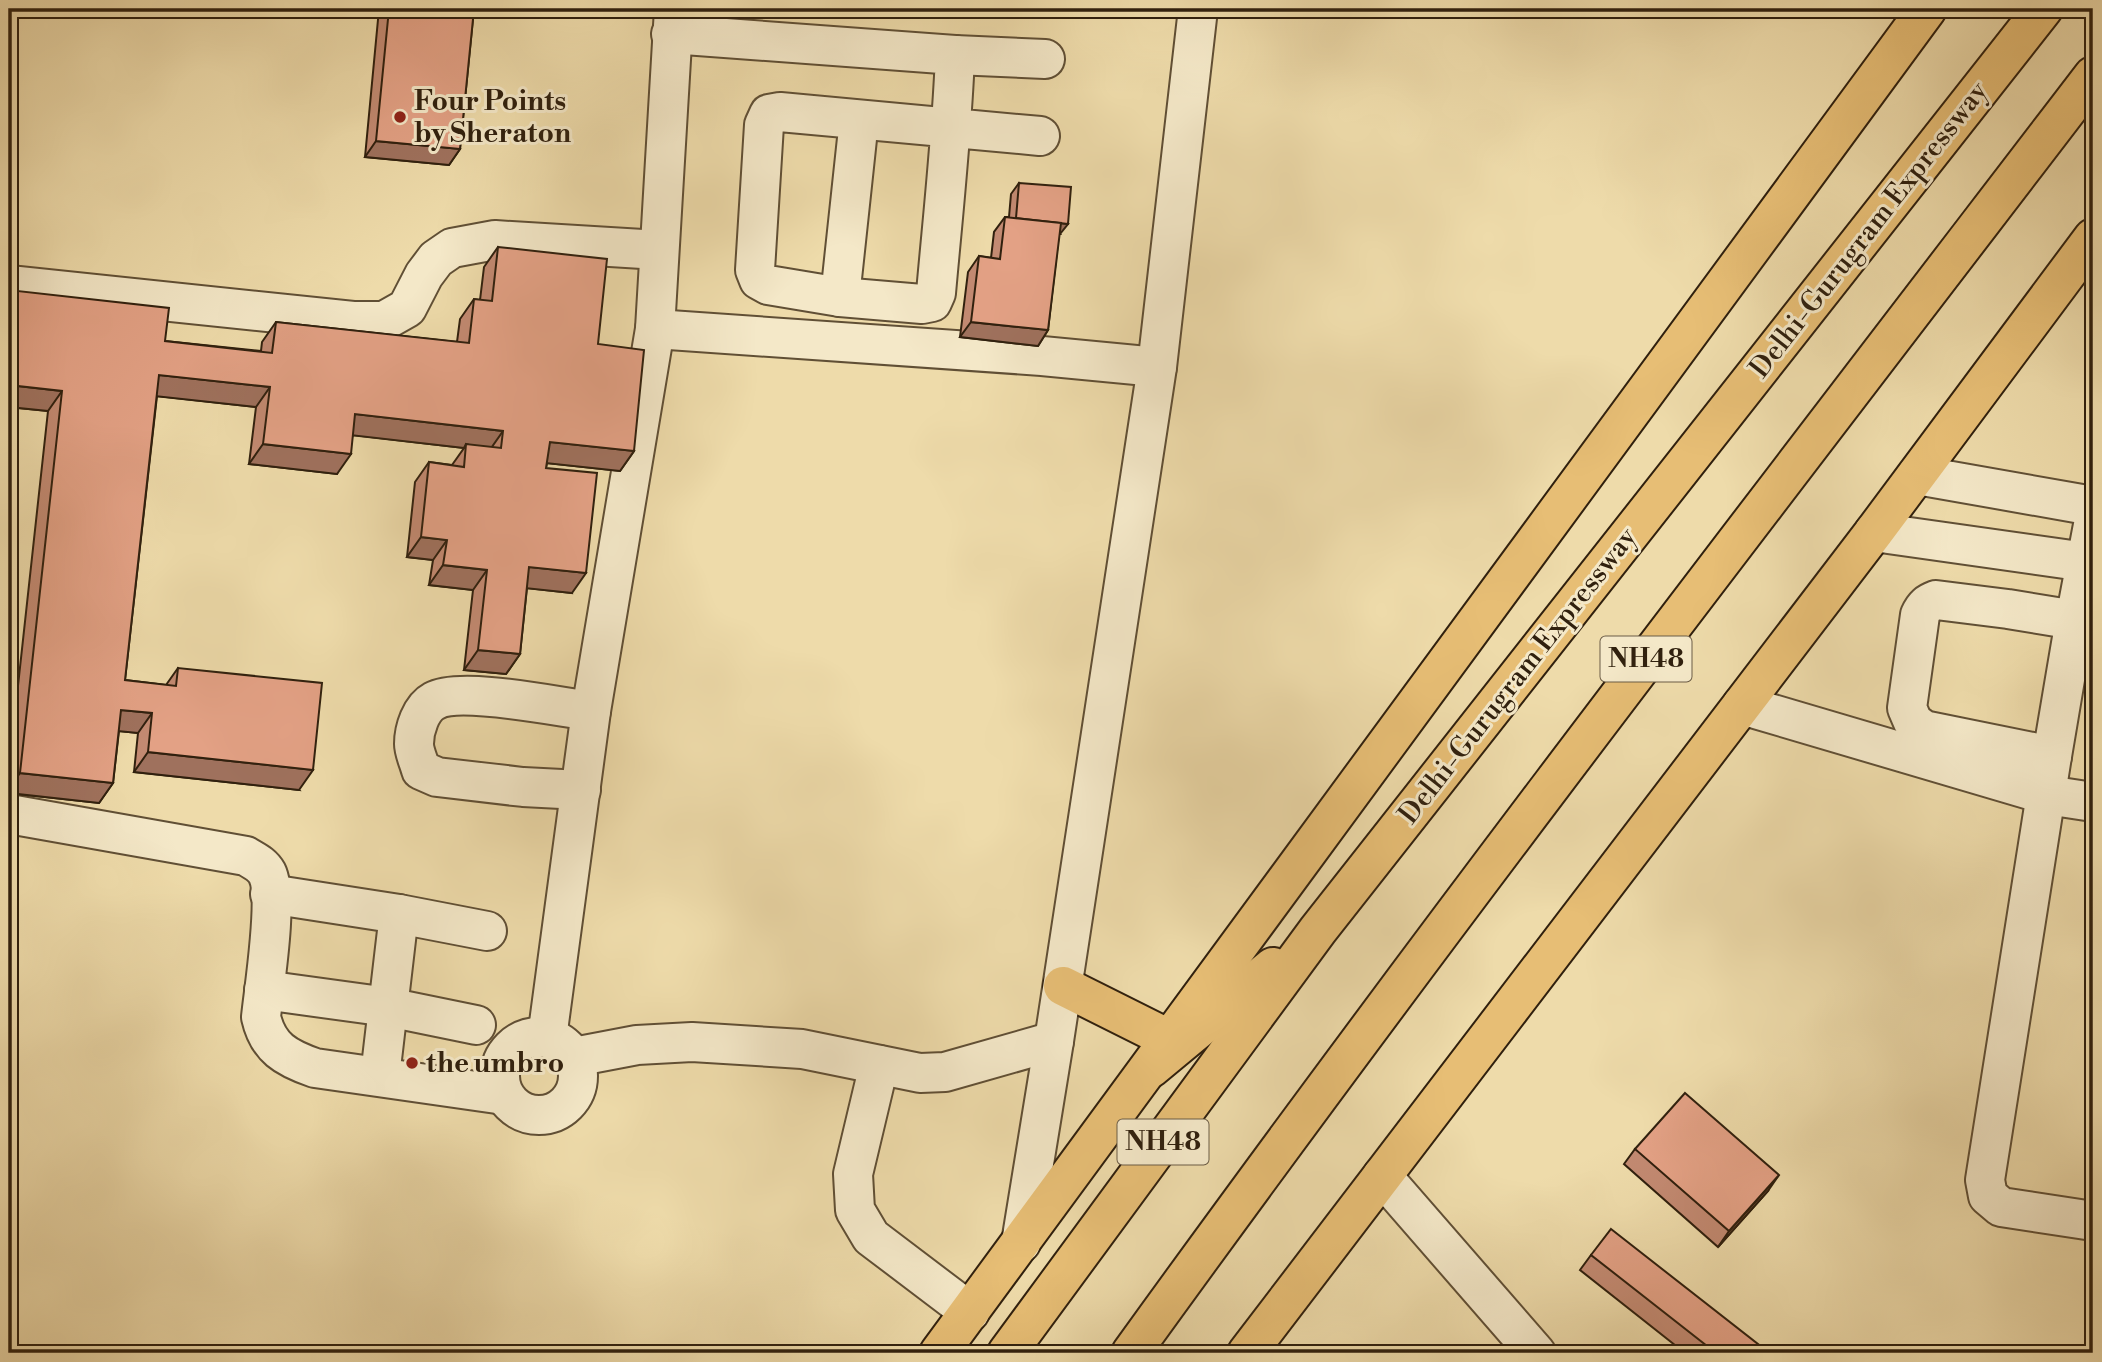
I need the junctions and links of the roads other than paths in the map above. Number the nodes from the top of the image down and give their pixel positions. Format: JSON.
{"nodes":[{"id":1,"x":1198,"y":9,"type":"edge"},
{"id":2,"x":1927,"y":9,"type":"edge"},
{"id":3,"x":2043,"y":9,"type":"edge"},
{"id":4,"x":672,"y":21,"type":"edge"},
{"id":5,"x":955,"y":55,"type":"junction"},
{"id":6,"x":1045,"y":59,"type":"dead end"},
{"id":7,"x":2093,"y":76,"type":"edge"},
{"id":8,"x":859,"y":120,"type":"junction"},
{"id":9,"x":950,"y":127,"type":"junction"},
{"id":10,"x":1040,"y":136,"type":"dead end"},
{"id":11,"x":2093,"y":238,"type":"edge"},
{"id":12,"x":659,"y":250,"type":"junction"},
{"id":13,"x":9,"y":285,"type":"edge"},
{"id":14,"x":840,"y":297,"type":"junction"},
{"id":15,"x":655,"y":329,"type":"junction"},
{"id":16,"x":1157,"y":367,"type":"junction"},
{"id":17,"x":1917,"y":475,"type":"junction"},
{"id":18,"x":2093,"y":506,"type":"edge"},
{"id":19,"x":1874,"y":532,"type":"junction"},
{"id":20,"x":2091,"y":550,"type":"edge"},
{"id":21,"x":2075,"y":620,"type":"junction"},
{"id":22,"x":1742,"y":705,"type":"junction"},
{"id":23,"x":591,"y":711,"type":"junction"},
{"id":24,"x":2052,"y":756,"type":"junction"},
{"id":25,"x":581,"y":790,"type":"junction"},
{"id":26,"x":2047,"y":794,"type":"junction"},
{"id":27,"x":2093,"y":802,"type":"edge"},
{"id":28,"x":9,"y":814,"type":"edge"},
{"id":29,"x":270,"y":894,"type":"junction"},
{"id":30,"x":399,"y":914,"type":"junction"},
{"id":31,"x":1318,"y":930,"type":"junction"},
{"id":32,"x":487,"y":931,"type":"dead end"},
{"id":33,"x":1063,"y":986,"type":"junction"},
{"id":34,"x":264,"y":990,"type":"junction"},
{"id":35,"x":388,"y":1007,"type":"junction"},
{"id":36,"x":476,"y":1025,"type":"dead end"},
{"id":37,"x":1054,"y":1041,"type":"junction"},
{"id":38,"x":560,"y":1047,"type":"junction"},
{"id":39,"x":1161,"y":1054,"type":"junction"},
{"id":40,"x":879,"y":1065,"type":"junction"},
{"id":41,"x":380,"y":1076,"type":"junction"},
{"id":42,"x":504,"y":1095,"type":"junction"},
{"id":43,"x":1382,"y":1176,"type":"junction"},
{"id":44,"x":2093,"y":1220,"type":"edge"},
{"id":45,"x":1021,"y":1243,"type":"junction"},
{"id":46,"x":970,"y":1312,"type":"junction"},
{"id":47,"x":939,"y":1353,"type":"edge"},
{"id":48,"x":1007,"y":1353,"type":"edge"},
{"id":49,"x":1131,"y":1353,"type":"edge"},
{"id":50,"x":1247,"y":1353,"type":"edge"},
{"id":51,"x":1536,"y":1353,"type":"edge"}],
"edges":[{"from":1,"to":16,"type":"street"},
{"from":2,"to":39,"type":"main road"},
{"from":3,"to":31,"type":"main road","name":"Delhi-Gurugram Expressway","number":"NH48"},
{"from":4,"to":5,"type":"street"},
{"from":4,"to":12,"type":"street"},
{"from":5,"to":6,"type":"street"},
{"from":5,"to":9,"type":"street"},
{"from":7,"to":49,"type":"main road","number":"NH48"},
{"from":8,"to":9,"type":"street"},
{"from":8,"to":14,"type":"street"},
{"from":8,"to":14,"type":"street"},
{"from":9,"to":10,"type":"street"},
{"from":9,"to":14,"type":"street"},
{"from":11,"to":17,"type":"main road"},
{"from":12,"to":13,"type":"street"},
{"from":12,"to":15,"type":"street"},
{"from":15,"to":16,"type":"street"},
{"from":15,"to":23,"type":"street"},
{"from":16,"to":33,"type":"street"},
{"from":17,"to":18,"type":"street"},
{"from":17,"to":19,"type":"main road"},
{"from":19,"to":20,"type":"street"},
{"from":19,"to":22,"type":"main road"},
{"from":20,"to":21,"type":"street"},
{"from":21,"to":24,"type":"street"},
{"from":21,"to":24,"type":"street"},
{"from":22,"to":26,"type":"street"},
{"from":22,"to":43,"type":"main road"},
{"from":23,"to":25,"type":"street"},
{"from":23,"to":25,"type":"street"},
{"from":24,"to":26,"type":"street"},
{"from":25,"to":38,"type":"street"},
{"from":26,"to":27,"type":"street"},
{"from":26,"to":44,"type":"street"},
{"from":28,"to":29,"type":"street"},
{"from":29,"to":30,"type":"street"},
{"from":29,"to":34,"type":"street"},
{"from":30,"to":32,"type":"street"},
{"from":30,"to":35,"type":"street"},
{"from":31,"to":39,"type":"main road"},
{"from":31,"to":48,"type":"main road","name":"Delhi-Gurugram Expressway","number":"NH48"},
{"from":33,"to":37,"type":"street"},
{"from":33,"to":39,"type":"main road"},
{"from":34,"to":35,"type":"street"},
{"from":34,"to":41,"type":"street"},
{"from":35,"to":36,"type":"street"},
{"from":35,"to":41,"type":"street"},
{"from":37,"to":40,"type":"street"},
{"from":37,"to":45,"type":"street"},
{"from":38,"to":40,"type":"street"},
{"from":38,"to":42,"type":"street"},
{"from":38,"to":42,"type":"street"},
{"from":39,"to":45,"type":"main road"},
{"from":40,"to":46,"type":"street"},
{"from":41,"to":42,"type":"street"},
{"from":43,"to":50,"type":"main road"},
{"from":43,"to":51,"type":"street"},
{"from":45,"to":46,"type":"main road"},
{"from":46,"to":47,"type":"main road"}]}
